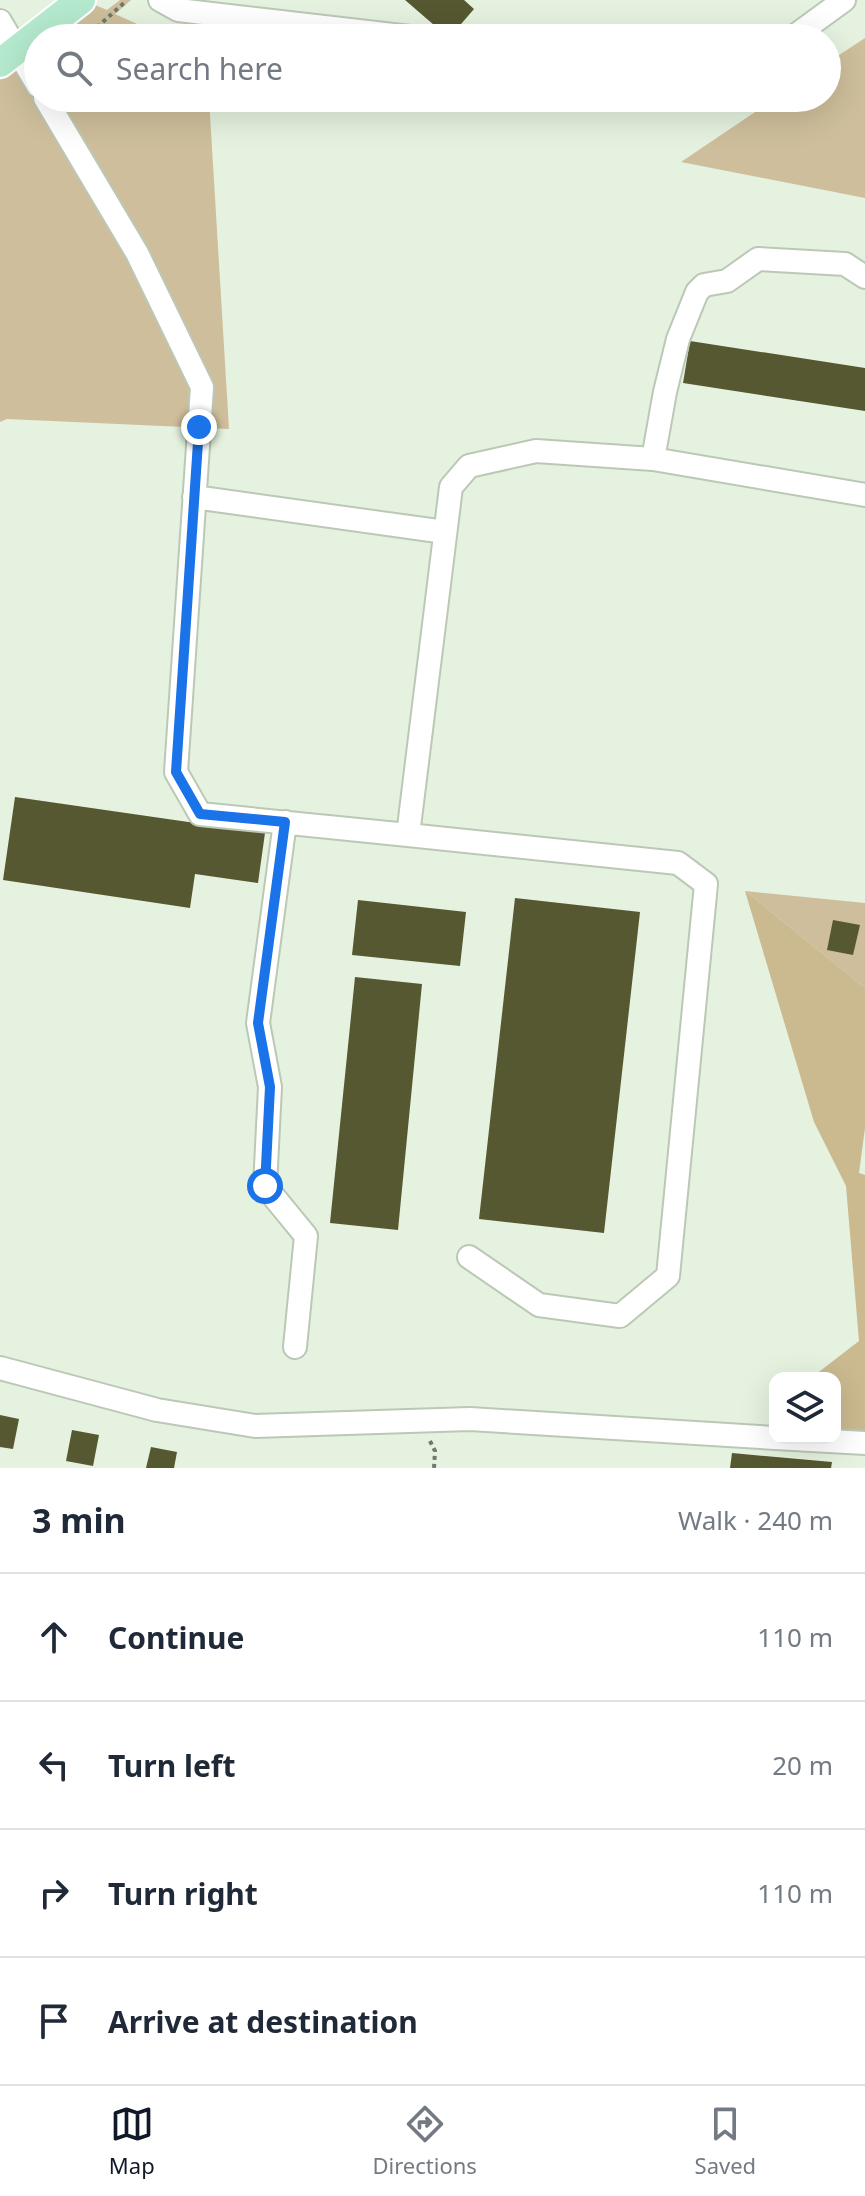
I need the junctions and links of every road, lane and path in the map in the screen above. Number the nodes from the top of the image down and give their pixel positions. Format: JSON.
{"nodes":[{"id":1,"x":81,"y":0,"type":"edge"},
{"id":2,"x":160,"y":0,"type":"edge"},
{"id":3,"x":844,"y":0,"type":"edge"},
{"id":4,"x":125,"y":2,"type":"edge"},
{"id":5,"x":0,"y":21,"type":"edge"},
{"id":6,"x":50,"y":24,"type":"edge"},
{"id":7,"x":101,"y":24,"type":"edge"},
{"id":8,"x":298,"y":24,"type":"edge"},
{"id":9,"x":811,"y":24,"type":"edge"},
{"id":10,"x":24,"y":45,"type":"edge"},
{"id":11,"x":8,"y":57,"type":"edge"},
{"id":12,"x":24,"y":72,"type":"edge"},
{"id":13,"x":53,"y":112,"type":"edge"},
{"id":14,"x":865,"y":277,"type":"edge"},
{"id":15,"x":653,"y":459,"type":"junction"},
{"id":16,"x":865,"y":495,"type":"edge"},
{"id":17,"x":194,"y":497,"type":"junction"},
{"id":18,"x":445,"y":532,"type":"junction"},
{"id":19,"x":285,"y":822,"type":"junction"},
{"id":20,"x":408,"y":835,"type":"junction"},
{"id":21,"x":469,"y":1257,"type":"dead end"},
{"id":22,"x":295,"y":1347,"type":"dead end"},
{"id":23,"x":0,"y":1368,"type":"edge"},
{"id":24,"x":769,"y":1438,"type":"edge"},
{"id":25,"x":841,"y":1442,"type":"edge"},
{"id":26,"x":865,"y":1443,"type":"edge"}],
"edges":[{"from":1,"to":6,"type":"main road"},
{"from":2,"to":8,"type":"street"},
{"from":3,"to":9,"type":"street"},
{"from":4,"to":7,"type":"path"},
{"from":5,"to":11,"type":"street"},
{"from":10,"to":11,"type":"main road"},
{"from":11,"to":12,"type":"street"},
{"from":13,"to":17,"type":"street"},
{"from":14,"to":15,"type":"street"},
{"from":15,"to":16,"type":"street"},
{"from":15,"to":18,"type":"street"},
{"from":17,"to":18,"type":"street"},
{"from":17,"to":19,"type":"street"},
{"from":18,"to":20,"type":"street"},
{"from":19,"to":20,"type":"street"},
{"from":19,"to":22,"type":"street"},
{"from":20,"to":21,"type":"street"},
{"from":23,"to":24,"type":"street"},
{"from":25,"to":26,"type":"street"}]}
